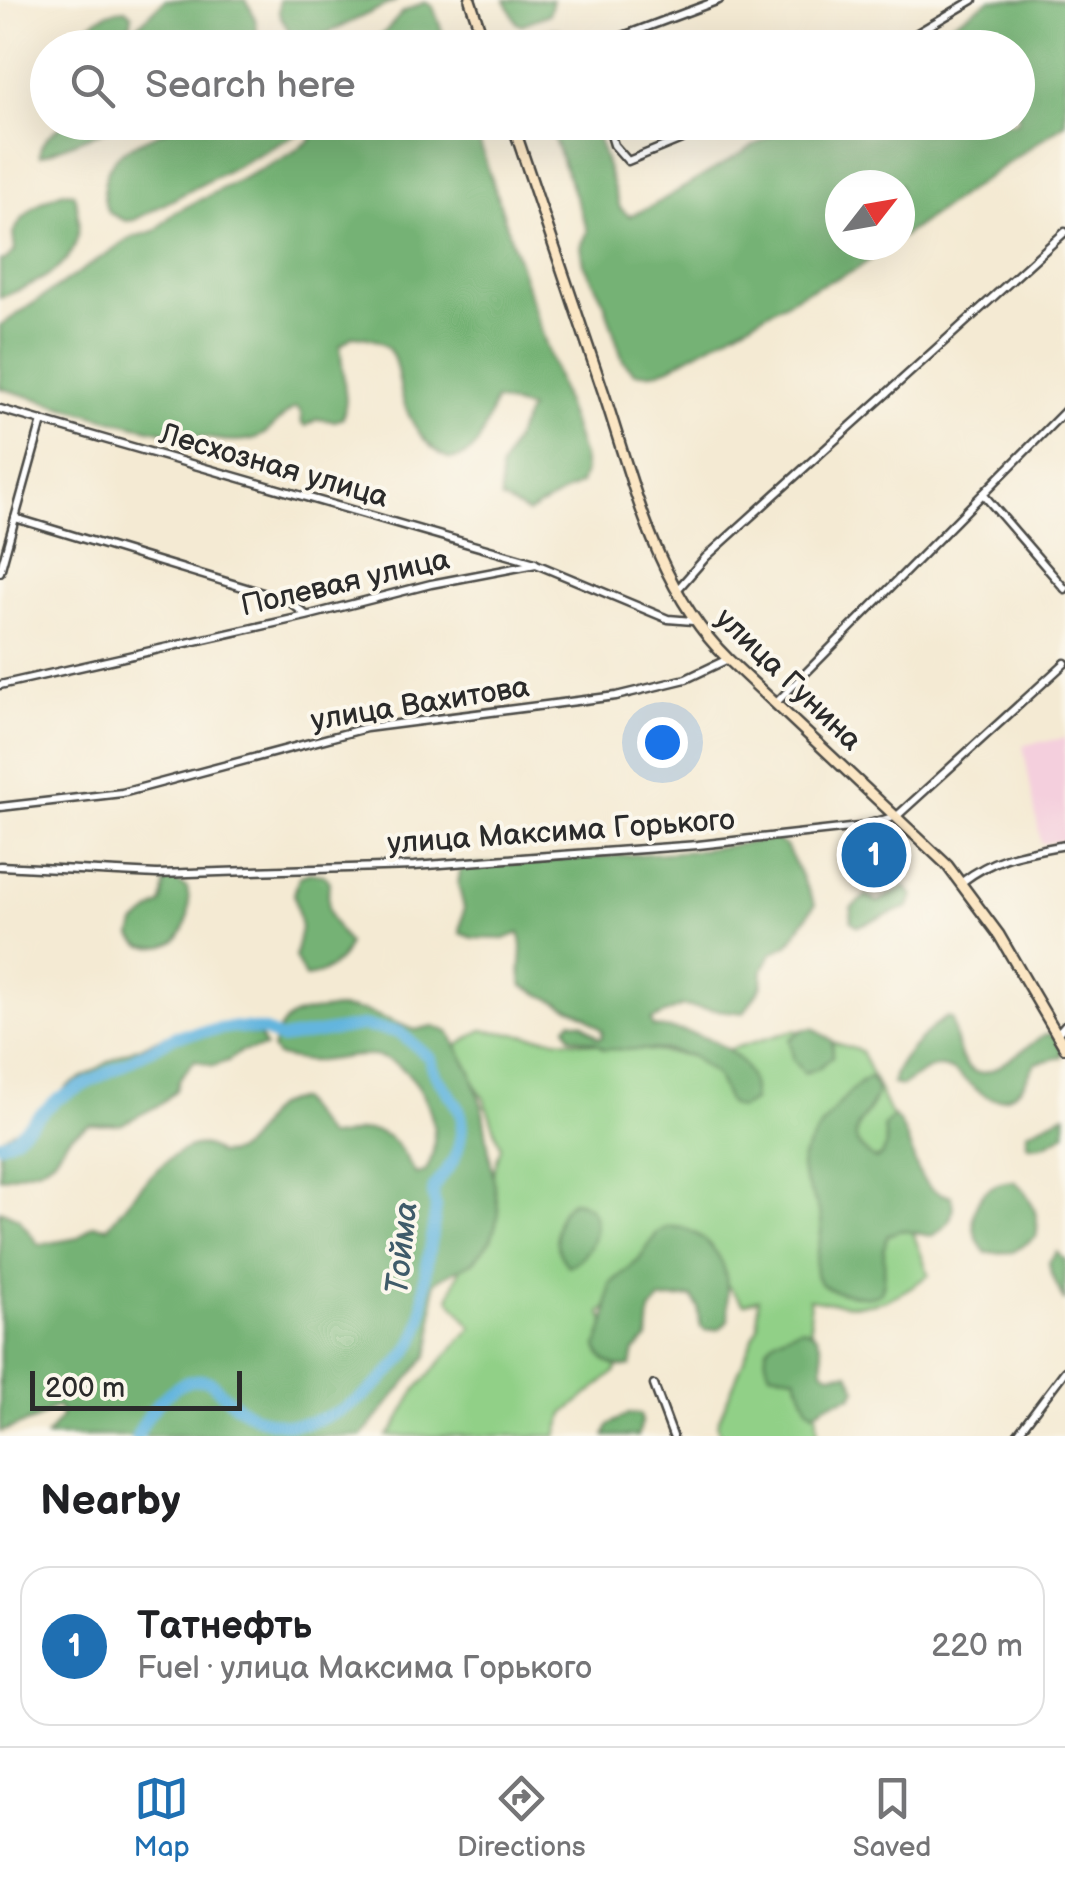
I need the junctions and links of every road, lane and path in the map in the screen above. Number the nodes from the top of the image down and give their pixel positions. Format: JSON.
{"nodes":[{"id":1,"x":470,"y":0,"type":"edge"},
{"id":2,"x":719,"y":0,"type":"edge"},
{"id":3,"x":973,"y":0,"type":"edge"},
{"id":4,"x":480,"y":30,"type":"edge"},
{"id":5,"x":639,"y":30,"type":"edge"},
{"id":6,"x":922,"y":30,"type":"edge"},
{"id":7,"x":518,"y":140,"type":"edge"},
{"id":8,"x":612,"y":140,"type":"edge"},
{"id":9,"x":679,"y":140,"type":"edge"},
{"id":10,"x":1065,"y":232,"type":"edge"},
{"id":11,"x":0,"y":409,"type":"edge"},
{"id":12,"x":1065,"y":411,"type":"edge"},
{"id":13,"x":42,"y":421,"type":"junction"},
{"id":14,"x":983,"y":494,"type":"junction"},
{"id":15,"x":15,"y":518,"type":"junction"},
{"id":16,"x":536,"y":564,"type":"junction"},
{"id":17,"x":0,"y":572,"type":"edge"},
{"id":18,"x":1065,"y":589,"type":"edge"},
{"id":19,"x":676,"y":591,"type":"junction"},
{"id":20,"x":306,"y":616,"type":"junction"},
{"id":21,"x":693,"y":621,"type":"junction"},
{"id":22,"x":728,"y":659,"type":"junction"},
{"id":23,"x":1065,"y":663,"type":"edge"},
{"id":24,"x":0,"y":685,"type":"edge"},
{"id":25,"x":775,"y":704,"type":"junction"},
{"id":26,"x":0,"y":806,"type":"edge"},
{"id":27,"x":897,"y":816,"type":"junction"},
{"id":28,"x":1065,"y":845,"type":"edge"},
{"id":29,"x":0,"y":866,"type":"edge"},
{"id":30,"x":962,"y":882,"type":"junction"},
{"id":31,"x":1061,"y":1029,"type":"edge"},
{"id":32,"x":1065,"y":1048,"type":"edge"},
{"id":33,"x":1065,"y":1370,"type":"edge"},
{"id":34,"x":654,"y":1385,"type":"dead end"},
{"id":35,"x":672,"y":1436,"type":"edge"},
{"id":36,"x":1016,"y":1436,"type":"edge"}],
"edges":[{"from":1,"to":4,"type":"main road"},
{"from":2,"to":5,"type":"street"},
{"from":3,"to":6,"type":"street"},
{"from":7,"to":19,"type":"main road","name":"улица Гунина"},
{"from":8,"to":9,"type":"street"},
{"from":10,"to":19,"type":"street"},
{"from":11,"to":13,"type":"street","name":"Лесхозная улица"},
{"from":12,"to":14,"type":"street"},
{"from":13,"to":15,"type":"street"},
{"from":13,"to":16,"type":"street","name":"Лесхозная улица"},
{"from":14,"to":18,"type":"street"},
{"from":14,"to":25,"type":"street"},
{"from":15,"to":17,"type":"street"},
{"from":15,"to":20,"type":"street"},
{"from":16,"to":20,"type":"street","name":"Полевая улица"},
{"from":16,"to":21,"type":"street"},
{"from":19,"to":21,"type":"main road","name":"улица Гунина"},
{"from":20,"to":24,"type":"street","name":"Полевая улица"},
{"from":21,"to":22,"type":"main road","name":"улица Гунина"},
{"from":22,"to":25,"type":"main road","name":"улица Гунина"},
{"from":22,"to":26,"type":"street","name":"улица Вахитова"},
{"from":23,"to":27,"type":"street","name":"улица Максима Горького"},
{"from":25,"to":27,"type":"main road","name":"улица Гунина"},
{"from":27,"to":29,"type":"street","name":"улица Максима Горького"},
{"from":27,"to":30,"type":"main road","name":"улица Гунина"},
{"from":28,"to":30,"type":"street"},
{"from":30,"to":31,"type":"main road","name":"улица Гунина"},
{"from":31,"to":32,"type":"main road","name":"улица Гунина"},
{"from":33,"to":36,"type":"street"},
{"from":34,"to":35,"type":"street"}]}
